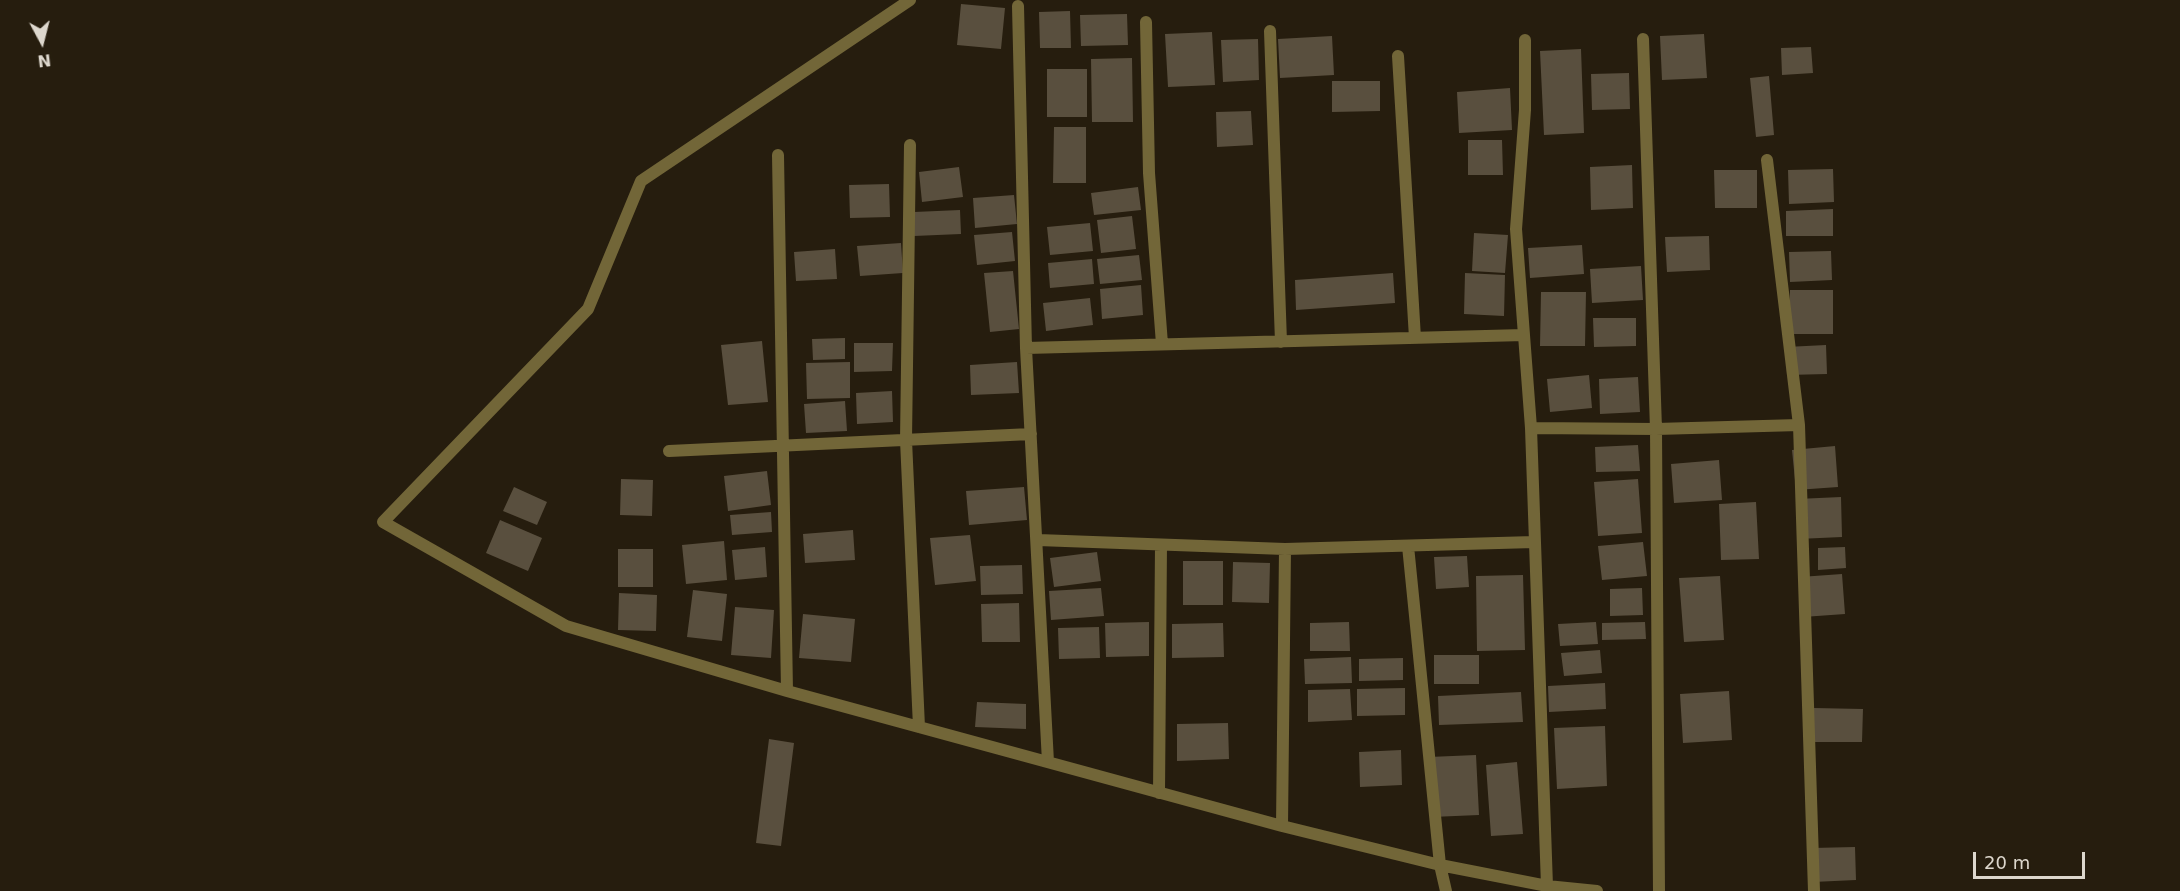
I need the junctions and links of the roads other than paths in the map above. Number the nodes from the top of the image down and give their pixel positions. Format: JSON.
{"nodes":[{"id":1,"x":910,"y":0,"type":"edge"},
{"id":2,"x":1018,"y":6,"type":"dead end"},
{"id":3,"x":1146,"y":22,"type":"dead end"},
{"id":4,"x":1270,"y":31,"type":"dead end"},
{"id":5,"x":1643,"y":39,"type":"dead end"},
{"id":6,"x":1525,"y":40,"type":"dead end"},
{"id":7,"x":1398,"y":56,"type":"dead end"},
{"id":8,"x":910,"y":145,"type":"dead end"},
{"id":9,"x":778,"y":155,"type":"dead end"},
{"id":10,"x":1767,"y":160,"type":"dead end"},
{"id":11,"x":1524,"y":335,"type":"junction"},
{"id":12,"x":1415,"y":338,"type":"junction"},
{"id":13,"x":1281,"y":342,"type":"junction"},
{"id":14,"x":1162,"y":344,"type":"junction"},
{"id":15,"x":1026,"y":348,"type":"junction"},
{"id":16,"x":1799,"y":425,"type":"junction"},
{"id":17,"x":1531,"y":428,"type":"junction"},
{"id":18,"x":1656,"y":429,"type":"junction"},
{"id":19,"x":1031,"y":434,"type":"junction"},
{"id":20,"x":906,"y":441,"type":"junction"},
{"id":21,"x":781,"y":446,"type":"junction"},
{"id":22,"x":669,"y":451,"type":"dead end"},
{"id":23,"x":1038,"y":540,"type":"junction"},
{"id":24,"x":1534,"y":542,"type":"junction"},
{"id":25,"x":1161,"y":545,"type":"junction"},
{"id":26,"x":1408,"y":546,"type":"junction"},
{"id":27,"x":1285,"y":549,"type":"junction"},
{"id":28,"x":788,"y":691,"type":"junction"},
{"id":29,"x":919,"y":727,"type":"junction"},
{"id":30,"x":1048,"y":762,"type":"junction"},
{"id":31,"x":1159,"y":793,"type":"junction"},
{"id":32,"x":1282,"y":826,"type":"junction"},
{"id":33,"x":1440,"y":865,"type":"junction"},
{"id":34,"x":1547,"y":886,"type":"junction"},
{"id":35,"x":1446,"y":891,"type":"edge"},
{"id":36,"x":1597,"y":891,"type":"edge"},
{"id":37,"x":1659,"y":891,"type":"edge"},
{"id":38,"x":1814,"y":891,"type":"edge"}],
"edges":[{"from":1,"to":28,"type":"street"},
{"from":2,"to":15,"type":"street"},
{"from":3,"to":14,"type":"street"},
{"from":4,"to":13,"type":"street"},
{"from":5,"to":18,"type":"street"},
{"from":6,"to":11,"type":"street"},
{"from":7,"to":12,"type":"street"},
{"from":8,"to":20,"type":"street"},
{"from":9,"to":21,"type":"street"},
{"from":10,"to":16,"type":"street"},
{"from":11,"to":12,"type":"street"},
{"from":11,"to":17,"type":"street"},
{"from":12,"to":13,"type":"street"},
{"from":13,"to":14,"type":"street"},
{"from":14,"to":15,"type":"street"},
{"from":15,"to":19,"type":"street"},
{"from":16,"to":18,"type":"street"},
{"from":16,"to":38,"type":"street"},
{"from":17,"to":18,"type":"street"},
{"from":17,"to":24,"type":"street"},
{"from":18,"to":37,"type":"street"},
{"from":19,"to":20,"type":"street"},
{"from":19,"to":23,"type":"street"},
{"from":20,"to":21,"type":"street"},
{"from":20,"to":29,"type":"street"},
{"from":21,"to":22,"type":"street"},
{"from":21,"to":28,"type":"street"},
{"from":23,"to":25,"type":"street"},
{"from":23,"to":30,"type":"street"},
{"from":24,"to":26,"type":"street"},
{"from":24,"to":34,"type":"street"},
{"from":25,"to":27,"type":"street"},
{"from":25,"to":31,"type":"street"},
{"from":26,"to":27,"type":"street"},
{"from":26,"to":33,"type":"street"},
{"from":27,"to":32,"type":"street"},
{"from":28,"to":29,"type":"street"},
{"from":29,"to":30,"type":"street"},
{"from":30,"to":31,"type":"street"},
{"from":31,"to":32,"type":"street"},
{"from":32,"to":33,"type":"street"},
{"from":33,"to":34,"type":"street"},
{"from":33,"to":35,"type":"street"},
{"from":34,"to":36,"type":"street"}]}
